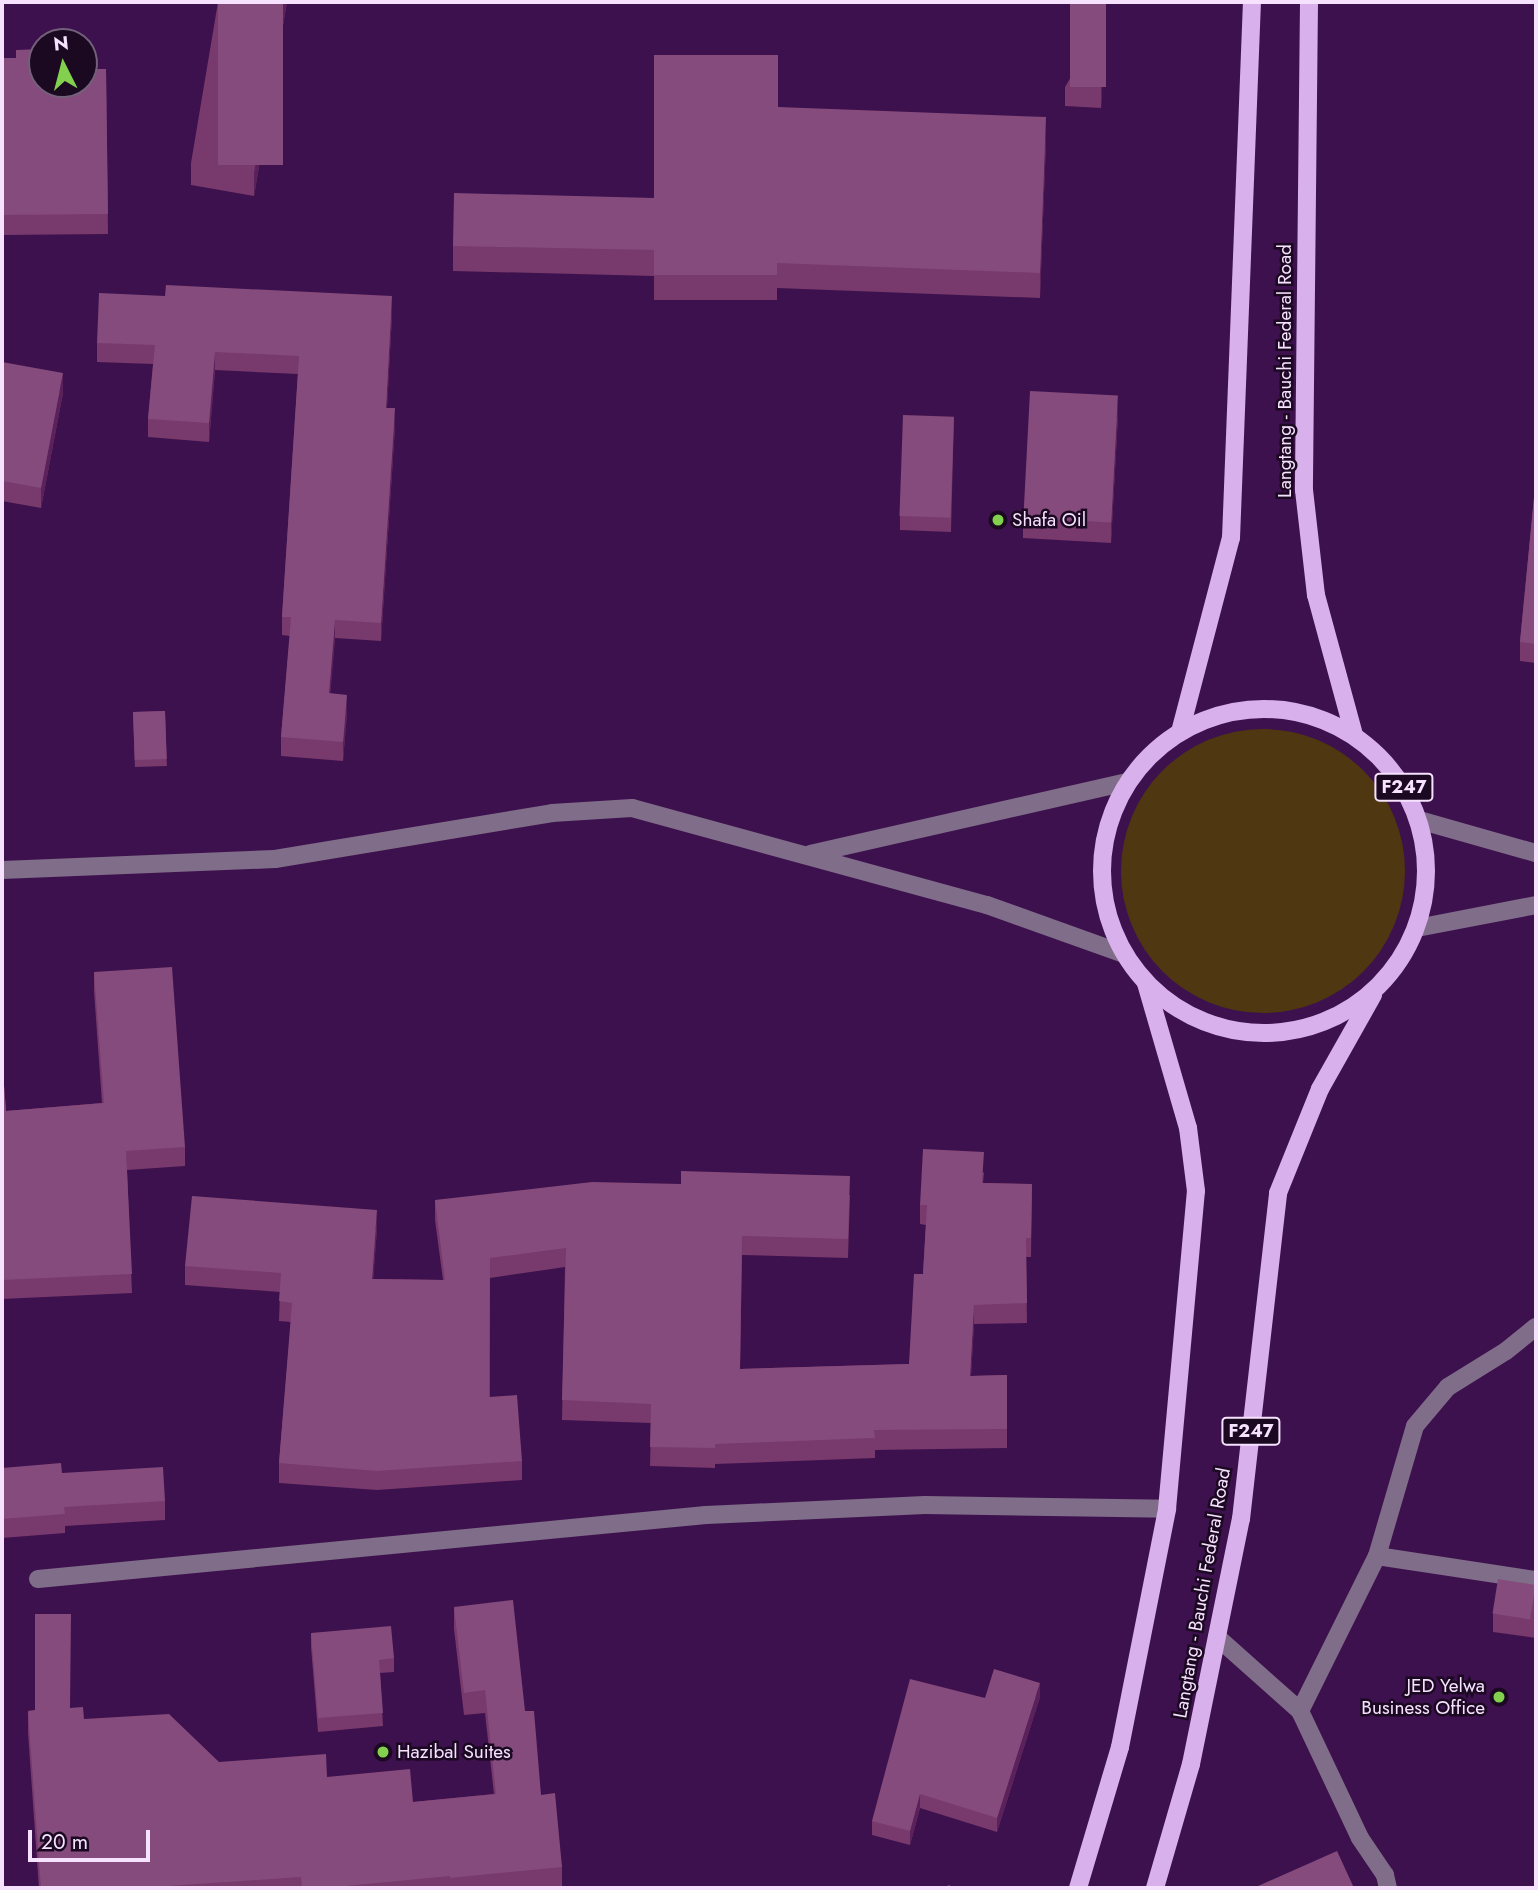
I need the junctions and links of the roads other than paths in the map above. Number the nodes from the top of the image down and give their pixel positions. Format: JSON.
{"nodes":[{"id":1,"x":1252,"y":2,"type":"edge"},
{"id":2,"x":1309,"y":2,"type":"edge"},
{"id":3,"x":1180,"y":732,"type":"junction"},
{"id":4,"x":1354,"y":735,"type":"junction"},
{"id":5,"x":1127,"y":782,"type":"junction"},
{"id":6,"x":1419,"y":820,"type":"junction"},
{"id":7,"x":1536,"y":853,"type":"edge"},
{"id":8,"x":806,"y":855,"type":"junction"},
{"id":9,"x":2,"y":870,"type":"edge"},
{"id":10,"x":1536,"y":905,"type":"edge"},
{"id":11,"x":1417,"y":928,"type":"junction"},
{"id":12,"x":1124,"y":954,"type":"junction"},
{"id":13,"x":1146,"y":984,"type":"junction"},
{"id":14,"x":1377,"y":988,"type":"junction"},
{"id":15,"x":1536,"y":1327,"type":"edge"},
{"id":16,"x":1167,"y":1509,"type":"junction"},
{"id":17,"x":1377,"y":1556,"type":"junction"},
{"id":18,"x":38,"y":1579,"type":"dead end"},
{"id":19,"x":1536,"y":1580,"type":"edge"},
{"id":20,"x":1217,"y":1637,"type":"junction"},
{"id":21,"x":1300,"y":1711,"type":"junction"},
{"id":22,"x":1078,"y":1888,"type":"edge"},
{"id":23,"x":1155,"y":1888,"type":"edge"},
{"id":24,"x":1388,"y":1888,"type":"edge"}],
"edges":[{"from":1,"to":3,"type":"main road"},
{"from":2,"to":4,"type":"main road","name":"Langtang - Bauchi Federal Road"},
{"from":3,"to":4,"type":"main road","number":"F247"},
{"from":3,"to":5,"type":"main road","number":"F247"},
{"from":4,"to":6,"type":"main road","number":"F247"},
{"from":5,"to":8,"type":"street"},
{"from":5,"to":12,"type":"main road","number":"F247"},
{"from":6,"to":7,"type":"street"},
{"from":6,"to":11,"type":"main road","number":"F247"},
{"from":8,"to":9,"type":"street"},
{"from":8,"to":12,"type":"street"},
{"from":10,"to":11,"type":"street"},
{"from":11,"to":14,"type":"main road","number":"F247"},
{"from":12,"to":13,"type":"main road","number":"F247"},
{"from":13,"to":14,"type":"main road","number":"F247"},
{"from":13,"to":16,"type":"main road","number":"F247"},
{"from":14,"to":20,"type":"main road","name":"Langtang - Bauchi Federal Road","number":"F247"},
{"from":15,"to":17,"type":"street"},
{"from":16,"to":18,"type":"street"},
{"from":16,"to":22,"type":"main road","number":"F247"},
{"from":17,"to":19,"type":"street"},
{"from":17,"to":21,"type":"street"},
{"from":20,"to":21,"type":"street"},
{"from":20,"to":23,"type":"main road","name":"Langtang - Bauchi Federal Road","number":"F247"},
{"from":21,"to":24,"type":"street"}]}
